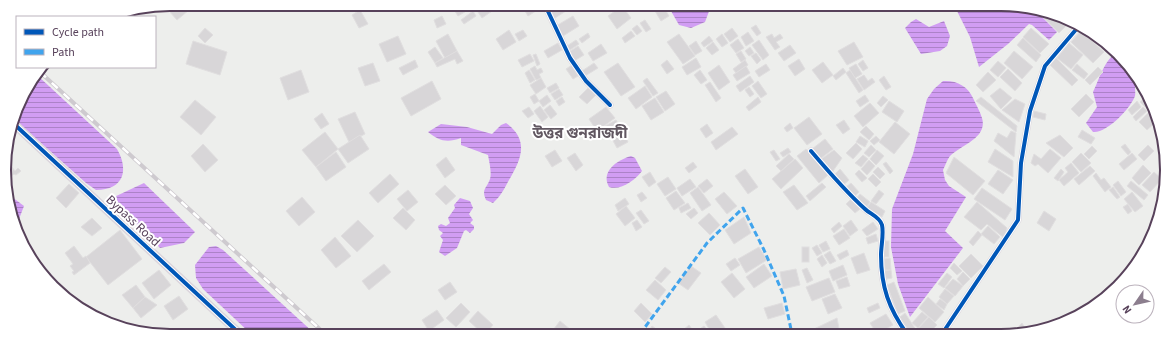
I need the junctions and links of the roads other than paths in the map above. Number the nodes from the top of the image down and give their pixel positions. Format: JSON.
{"nodes":[{"id":1,"x":548,"y":11,"type":"edge"},
{"id":2,"x":1076,"y":30,"type":"edge"},
{"id":3,"x":610,"y":105,"type":"dead end"},
{"id":4,"x":17,"y":126,"type":"edge"},
{"id":5,"x":811,"y":151,"type":"dead end"},
{"id":6,"x":235,"y":329,"type":"edge"},
{"id":7,"x":904,"y":329,"type":"edge"},
{"id":8,"x":945,"y":329,"type":"edge"}],
"edges":[{"from":1,"to":3,"type":"street"},
{"from":2,"to":8,"type":"street"},
{"from":4,"to":6,"type":"street","name":"Bypass Road"},
{"from":5,"to":7,"type":"street"}]}
